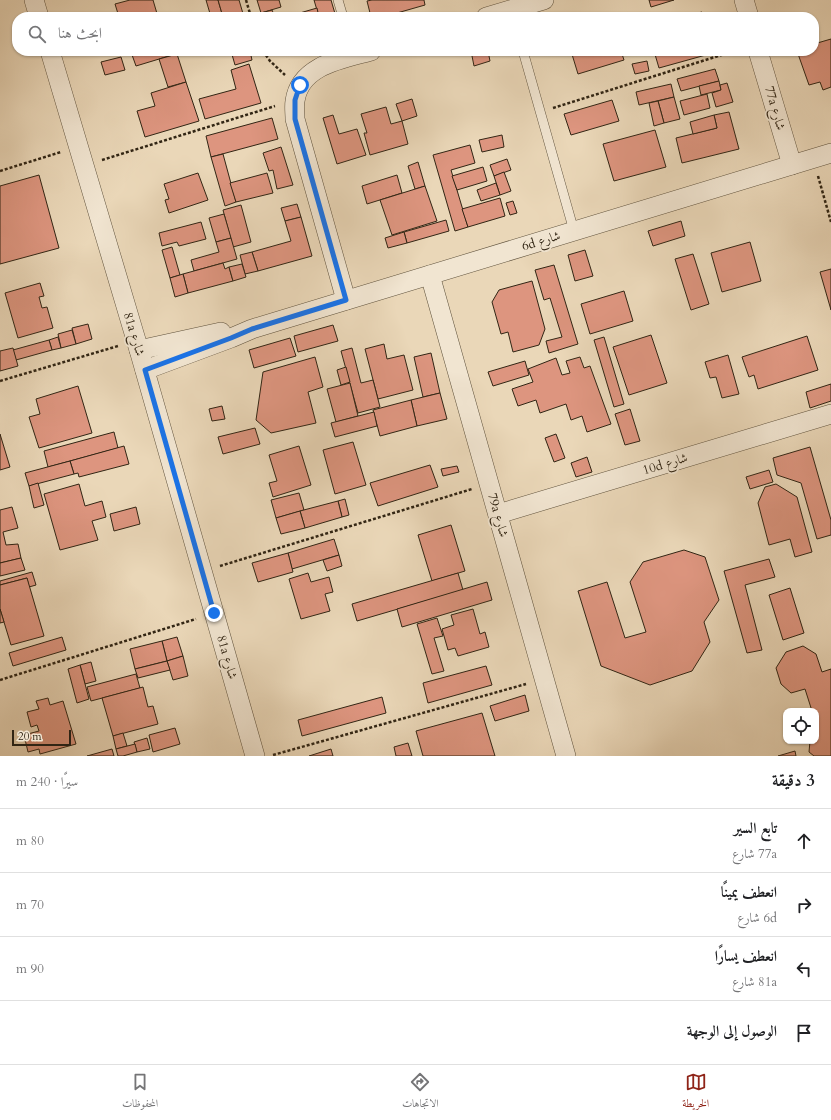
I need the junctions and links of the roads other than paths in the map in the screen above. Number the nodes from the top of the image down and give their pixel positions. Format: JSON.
{"nodes":[{"id":1,"x":34,"y":0,"type":"edge"},
{"id":2,"x":338,"y":0,"type":"edge"},
{"id":3,"x":544,"y":0,"type":"edge"},
{"id":4,"x":744,"y":0,"type":"edge"},
{"id":5,"x":511,"y":9,"type":"edge"},
{"id":6,"x":38,"y":12,"type":"edge"},
{"id":7,"x":342,"y":12,"type":"edge"},
{"id":8,"x":747,"y":12,"type":"edge"},
{"id":9,"x":51,"y":56,"type":"edge"},
{"id":10,"x":351,"y":56,"type":"edge"},
{"id":11,"x":524,"y":56,"type":"edge"},
{"id":12,"x":759,"y":56,"type":"edge"},
{"id":13,"x":831,"y":153,"type":"edge"},
{"id":14,"x":792,"y":165,"type":"junction"},
{"id":15,"x":574,"y":231,"type":"junction"},
{"id":16,"x":430,"y":275,"type":"junction"},
{"id":17,"x":346,"y":300,"type":"junction"},
{"id":18,"x":252,"y":329,"type":"junction"},
{"id":19,"x":137,"y":345,"type":"junction"},
{"id":20,"x":145,"y":370,"type":"junction"},
{"id":21,"x":831,"y":414,"type":"edge"},
{"id":22,"x":498,"y":514,"type":"junction"},
{"id":23,"x":255,"y":756,"type":"edge"},
{"id":24,"x":566,"y":756,"type":"edge"}],
"edges":[{"from":1,"to":6,"type":"street"},
{"from":2,"to":7,"type":"lane"},
{"from":3,"to":5,"type":"street"},
{"from":4,"to":8,"type":"street"},
{"from":9,"to":19,"type":"street","name":"81a شارع"},
{"from":10,"to":17,"type":"street"},
{"from":11,"to":15,"type":"lane"},
{"from":12,"to":14,"type":"street","name":"77a شارع"},
{"from":13,"to":14,"type":"street","name":"6d شارع"},
{"from":14,"to":15,"type":"street","name":"6d شارع"},
{"from":15,"to":16,"type":"street","name":"6d شارع"},
{"from":16,"to":17,"type":"street","name":"6d شارع"},
{"from":16,"to":22,"type":"street","name":"79a شارع"},
{"from":17,"to":18,"type":"street","name":"6d شارع"},
{"from":18,"to":19,"type":"street","name":"6d شارع"},
{"from":18,"to":20,"type":"street","name":"6d شارع"},
{"from":19,"to":20,"type":"street","name":"81a شارع"},
{"from":20,"to":23,"type":"street","name":"81a شارع"},
{"from":21,"to":22,"type":"street","name":"10d شارع"},
{"from":22,"to":24,"type":"street","name":"79a شارع"}]}
